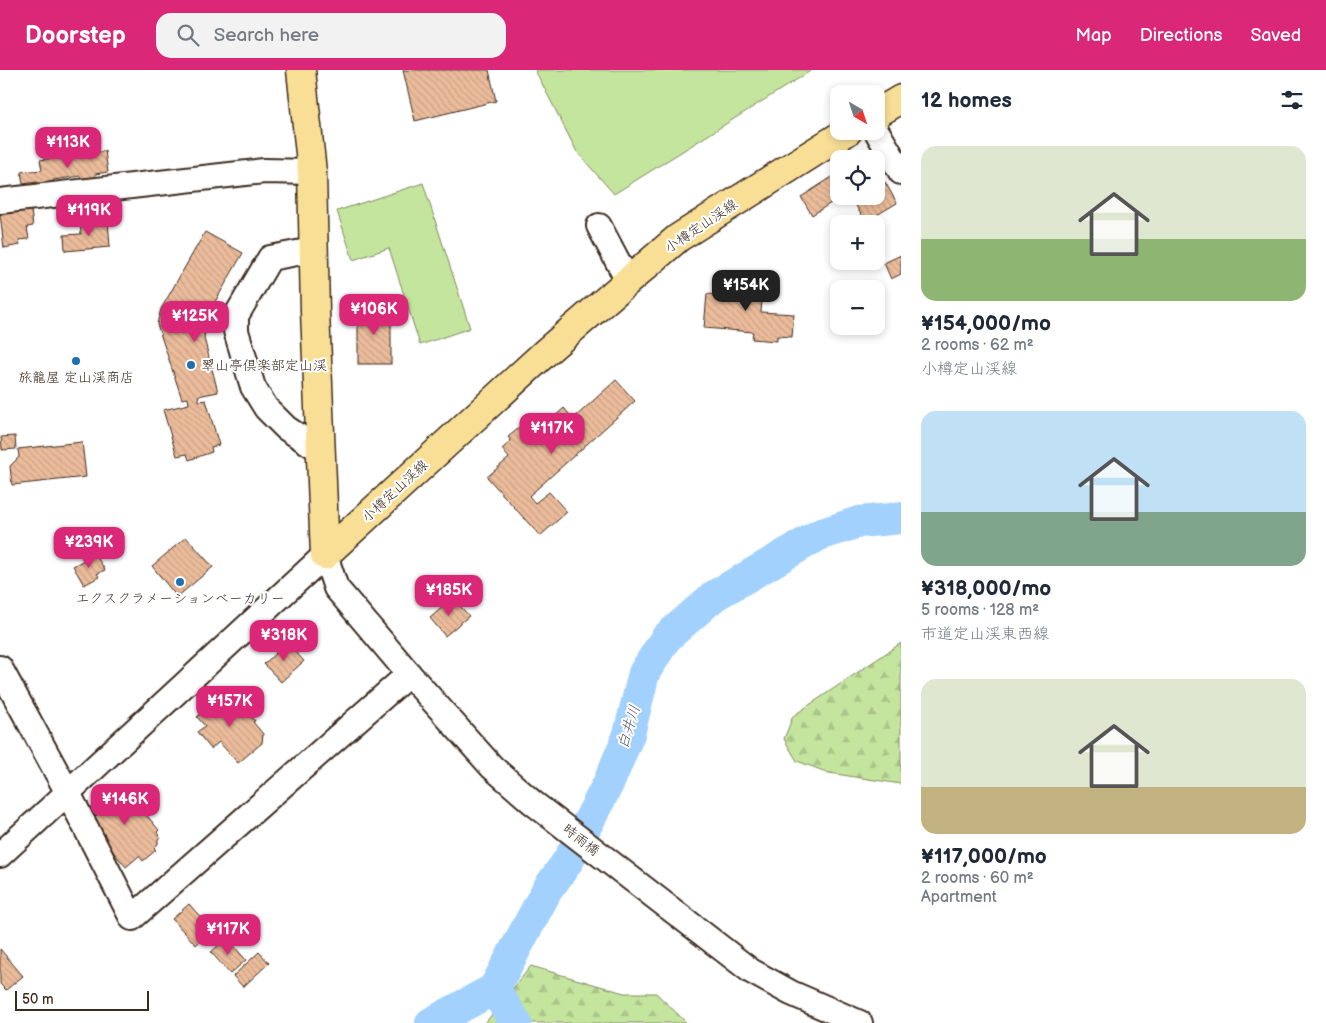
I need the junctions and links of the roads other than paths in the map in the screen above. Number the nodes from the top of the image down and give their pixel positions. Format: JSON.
{"nodes":[{"id":1,"x":301,"y":70,"type":"edge"},
{"id":2,"x":901,"y":99,"type":"edge"},
{"id":3,"x":885,"y":109,"type":"edge"},
{"id":4,"x":834,"y":140,"type":"edge"},
{"id":5,"x":882,"y":140,"type":"edge"},
{"id":6,"x":312,"y":172,"type":"junction"},
{"id":7,"x":901,"y":172,"type":"edge"},
{"id":8,"x":0,"y":201,"type":"edge"},
{"id":9,"x":599,"y":226,"type":"dead end"},
{"id":10,"x":313,"y":250,"type":"junction"},
{"id":11,"x":628,"y":281,"type":"junction"},
{"id":12,"x":320,"y":450,"type":"junction"},
{"id":13,"x":325,"y":555,"type":"junction"},
{"id":14,"x":0,"y":668,"type":"edge"},
{"id":15,"x":409,"y":674,"type":"junction"},
{"id":16,"x":68,"y":793,"type":"junction"},
{"id":17,"x":0,"y":854,"type":"edge"},
{"id":18,"x":860,"y":1023,"type":"edge"}],
"edges":[{"from":1,"to":6,"type":"main road"},
{"from":2,"to":3,"type":"main road"},
{"from":4,"to":11,"type":"main road","name":"小樽定山渓線"},
{"from":5,"to":7,"type":"street"},
{"from":6,"to":8,"type":"street"},
{"from":6,"to":10,"type":"main road"},
{"from":9,"to":11,"type":"street"},
{"from":10,"to":12,"type":"main road"},
{"from":10,"to":12,"type":"street"},
{"from":11,"to":13,"type":"main road","name":"小樽定山渓線"},
{"from":12,"to":13,"type":"main road"},
{"from":13,"to":15,"type":"street","name":"時雨橋"},
{"from":13,"to":16,"type":"street"},
{"from":14,"to":16,"type":"street"},
{"from":15,"to":16,"type":"street"},
{"from":15,"to":18,"type":"street","name":"時雨橋"},
{"from":16,"to":17,"type":"street"}]}
